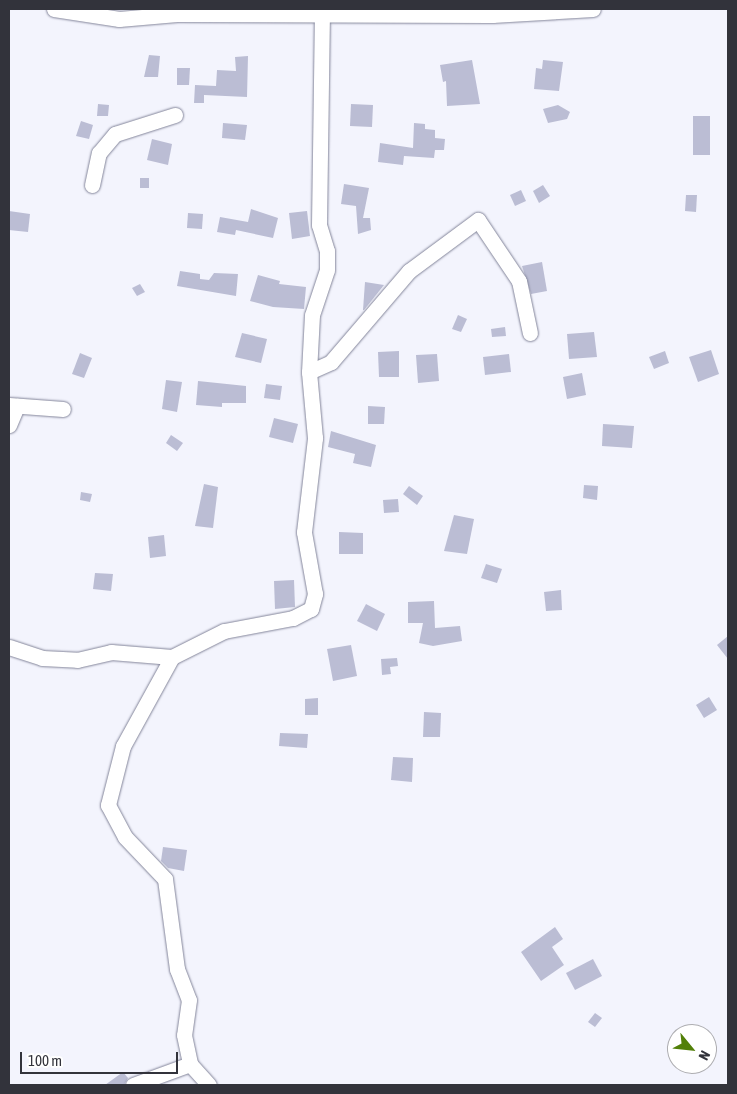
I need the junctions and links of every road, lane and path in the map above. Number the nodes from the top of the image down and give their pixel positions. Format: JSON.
{"nodes":[{"id":1,"x":54,"y":9,"type":"edge"},
{"id":2,"x":593,"y":9,"type":"edge"},
{"id":3,"x":138,"y":12,"type":"edge"},
{"id":4,"x":322,"y":15,"type":"junction"},
{"id":5,"x":175,"y":115,"type":"dead end"},
{"id":6,"x":92,"y":185,"type":"dead end"},
{"id":7,"x":530,"y":334,"type":"dead end"},
{"id":8,"x":309,"y":372,"type":"junction"},
{"id":9,"x":13,"y":405,"type":"edge"},
{"id":10,"x":63,"y":409,"type":"dead end"},
{"id":11,"x":9,"y":425,"type":"edge"},
{"id":12,"x":9,"y":647,"type":"edge"},
{"id":13,"x":172,"y":657,"type":"junction"},
{"id":14,"x":190,"y":1064,"type":"junction"},
{"id":15,"x":133,"y":1085,"type":"edge"},
{"id":16,"x":209,"y":1085,"type":"edge"}],
"edges":[{"from":1,"to":3,"type":"street"},
{"from":2,"to":4,"type":"street"},
{"from":3,"to":4,"type":"street"},
{"from":4,"to":8,"type":"street"},
{"from":5,"to":6,"type":"street"},
{"from":7,"to":8,"type":"street"},
{"from":8,"to":13,"type":"street"},
{"from":9,"to":10,"type":"street"},
{"from":9,"to":11,"type":"street"},
{"from":12,"to":13,"type":"street"},
{"from":13,"to":14,"type":"street"},
{"from":14,"to":15,"type":"street"},
{"from":14,"to":16,"type":"street"}]}
